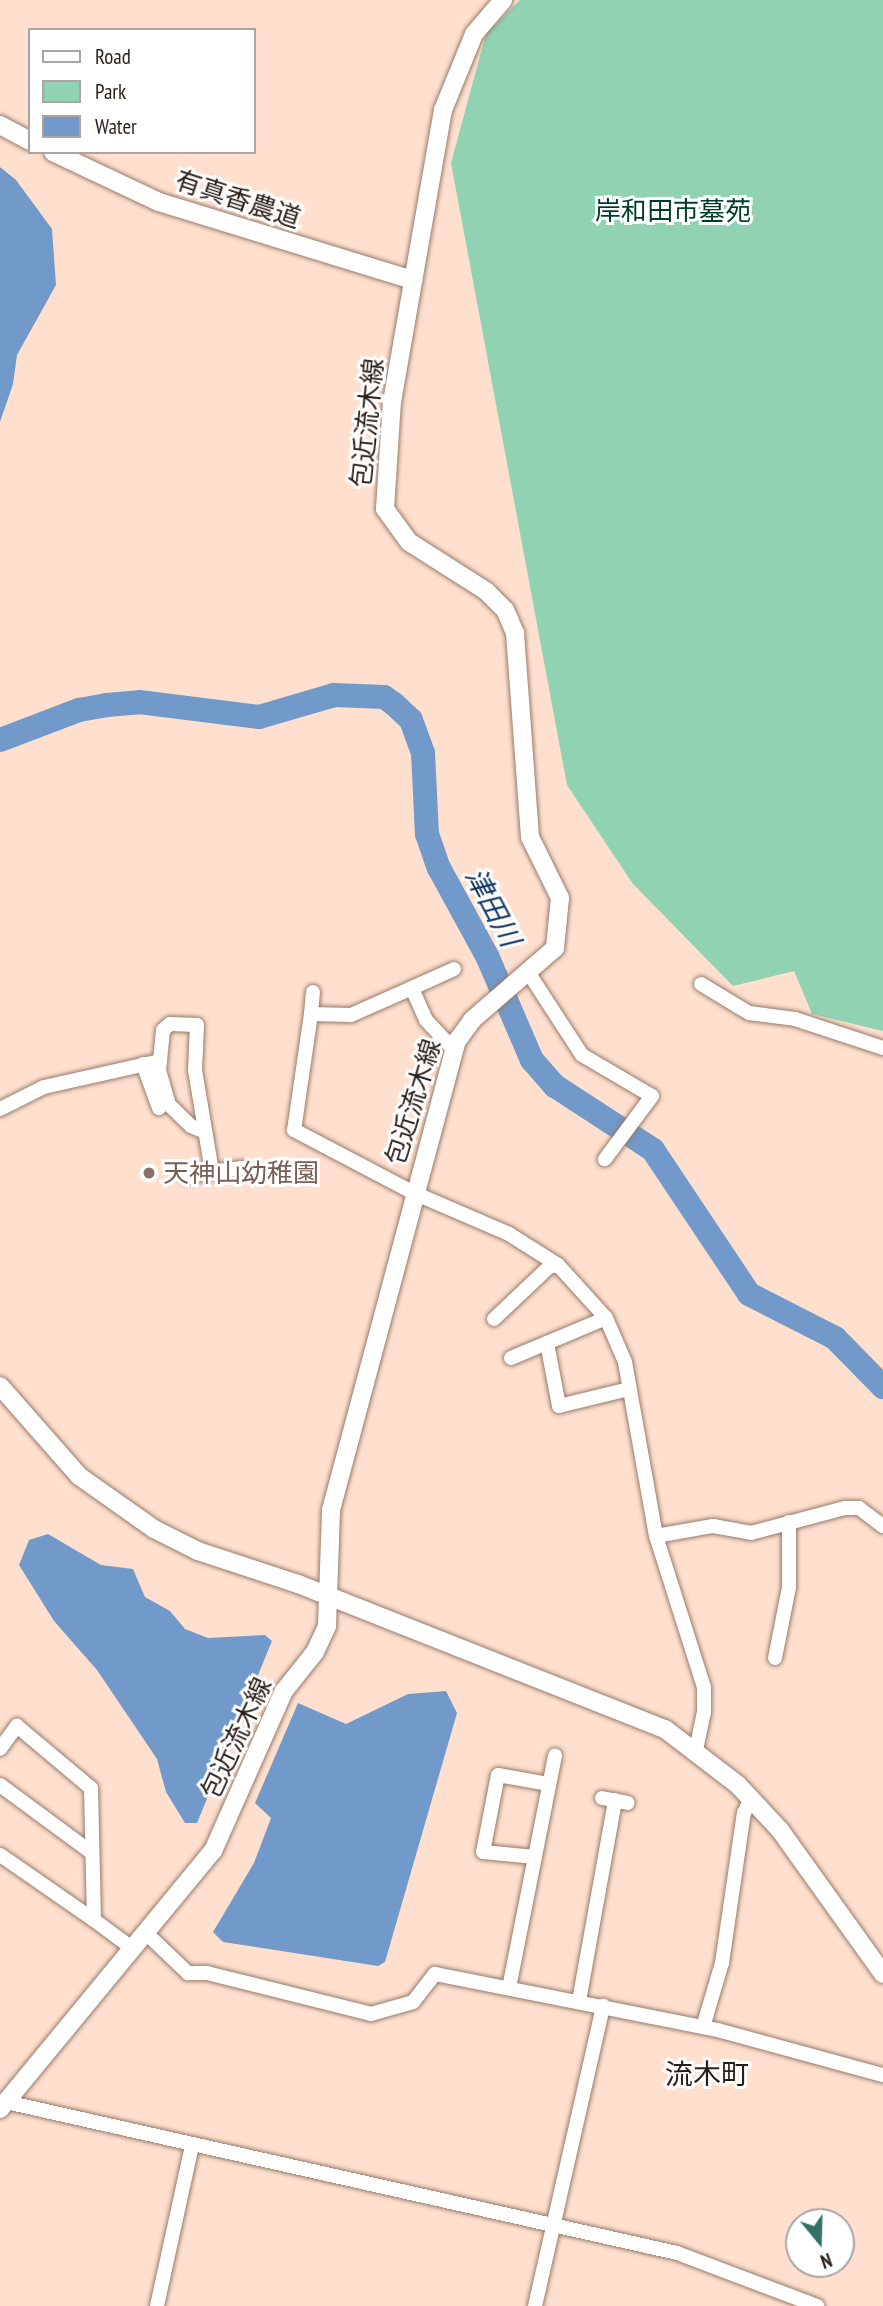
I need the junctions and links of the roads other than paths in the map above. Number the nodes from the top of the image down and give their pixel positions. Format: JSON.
{"nodes":[{"id":1,"x":503,"y":0,"type":"edge"},
{"id":2,"x":0,"y":125,"type":"edge"},
{"id":3,"x":28,"y":140,"type":"edge"},
{"id":4,"x":57,"y":154,"type":"edge"},
{"id":5,"x":413,"y":279,"type":"junction"},
{"id":6,"x":454,"y":969,"type":"dead end"},
{"id":7,"x":523,"y":976,"type":"junction"},
{"id":8,"x":701,"y":984,"type":"dead end"},
{"id":9,"x":412,"y":988,"type":"junction"},
{"id":10,"x":313,"y":992,"type":"dead end"},
{"id":11,"x":311,"y":1014,"type":"junction"},
{"id":12,"x":883,"y":1048,"type":"edge"},
{"id":13,"x":454,"y":1050,"type":"junction"},
{"id":14,"x":160,"y":1061,"type":"junction"},
{"id":15,"x":144,"y":1064,"type":"junction"},
{"id":16,"x":159,"y":1108,"type":"dead end"},
{"id":17,"x":0,"y":1109,"type":"edge"},
{"id":18,"x":205,"y":1132,"type":"junction"},
{"id":19,"x":605,"y":1159,"type":"dead end"},
{"id":20,"x":241,"y":1168,"type":"dead end"},
{"id":21,"x":212,"y":1172,"type":"junction"},
{"id":22,"x":186,"y":1176,"type":"dead end"},
{"id":23,"x":414,"y":1193,"type":"junction"},
{"id":24,"x":558,"y":1265,"type":"junction"},
{"id":25,"x":606,"y":1318,"type":"junction"},
{"id":26,"x":494,"y":1319,"type":"dead end"},
{"id":27,"x":547,"y":1343,"type":"junction"},
{"id":28,"x":511,"y":1358,"type":"dead end"},
{"id":29,"x":0,"y":1386,"type":"edge"},
{"id":30,"x":629,"y":1390,"type":"junction"},
{"id":31,"x":789,"y":1522,"type":"junction"},
{"id":32,"x":883,"y":1526,"type":"edge"},
{"id":33,"x":656,"y":1536,"type":"junction"},
{"id":34,"x":328,"y":1599,"type":"junction"},
{"id":35,"x":775,"y":1658,"type":"dead end"},
{"id":36,"x":0,"y":1748,"type":"edge"},
{"id":37,"x":696,"y":1751,"type":"junction"},
{"id":38,"x":555,"y":1756,"type":"dead end"},
{"id":39,"x":549,"y":1784,"type":"junction"},
{"id":40,"x":0,"y":1785,"type":"edge"},
{"id":41,"x":751,"y":1799,"type":"junction"},
{"id":42,"x":615,"y":1801,"type":"dead end"},
{"id":43,"x":91,"y":1852,"type":"junction"},
{"id":44,"x":0,"y":1855,"type":"edge"},
{"id":45,"x":535,"y":1857,"type":"junction"},
{"id":46,"x":94,"y":1920,"type":"junction"},
{"id":47,"x":147,"y":1934,"type":"junction"},
{"id":48,"x":133,"y":1949,"type":"junction"},
{"id":49,"x":883,"y":1974,"type":"edge"},
{"id":50,"x":509,"y":1988,"type":"junction"},
{"id":51,"x":579,"y":2001,"type":"junction"},
{"id":52,"x":603,"y":2006,"type":"junction"},
{"id":53,"x":704,"y":2026,"type":"junction"},
{"id":54,"x":883,"y":2075,"type":"edge"},
{"id":55,"x":3,"y":2106,"type":"edge"},
{"id":56,"x":192,"y":2144,"type":"junction"},
{"id":57,"x":554,"y":2225,"type":"junction"},
{"id":58,"x":157,"y":2306,"type":"edge"},
{"id":59,"x":535,"y":2306,"type":"edge"},
{"id":60,"x":817,"y":2306,"type":"edge"}],
"edges":[{"from":1,"to":5,"type":"street","name":"包近流木線"},
{"from":2,"to":3,"type":"street"},
{"from":4,"to":5,"type":"street","name":"有真香農道"},
{"from":5,"to":7,"type":"street","name":"包近流木線"},
{"from":6,"to":9,"type":"street"},
{"from":7,"to":13,"type":"street","name":"包近流木線"},
{"from":7,"to":19,"type":"street"},
{"from":8,"to":12,"type":"street"},
{"from":9,"to":11,"type":"street"},
{"from":9,"to":13,"type":"street"},
{"from":10,"to":11,"type":"street"},
{"from":11,"to":23,"type":"street"},
{"from":13,"to":23,"type":"street","name":"包近流木線"},
{"from":14,"to":15,"type":"street"},
{"from":14,"to":18,"type":"street"},
{"from":14,"to":18,"type":"street"},
{"from":15,"to":16,"type":"street"},
{"from":15,"to":17,"type":"street"},
{"from":18,"to":21,"type":"street"},
{"from":20,"to":21,"type":"street"},
{"from":21,"to":22,"type":"street"},
{"from":23,"to":24,"type":"street"},
{"from":23,"to":34,"type":"street","name":"包近流木線"},
{"from":24,"to":25,"type":"street"},
{"from":24,"to":26,"type":"street"},
{"from":25,"to":27,"type":"street"},
{"from":25,"to":30,"type":"street"},
{"from":27,"to":28,"type":"street"},
{"from":27,"to":30,"type":"street"},
{"from":29,"to":34,"type":"street"},
{"from":30,"to":33,"type":"street"},
{"from":31,"to":32,"type":"street"},
{"from":31,"to":33,"type":"street"},
{"from":31,"to":35,"type":"street"},
{"from":33,"to":37,"type":"street"},
{"from":34,"to":37,"type":"street"},
{"from":34,"to":47,"type":"street","name":"包近流木線"},
{"from":36,"to":43,"type":"street"},
{"from":37,"to":41,"type":"street"},
{"from":38,"to":39,"type":"street"},
{"from":39,"to":45,"type":"street"},
{"from":39,"to":45,"type":"street"},
{"from":40,"to":43,"type":"street"},
{"from":41,"to":49,"type":"street"},
{"from":41,"to":53,"type":"street"},
{"from":42,"to":51,"type":"street"},
{"from":43,"to":46,"type":"street"},
{"from":44,"to":46,"type":"street"},
{"from":45,"to":50,"type":"street"},
{"from":46,"to":48,"type":"street"},
{"from":47,"to":48,"type":"street","name":"包近流木線"},
{"from":47,"to":50,"type":"street"},
{"from":48,"to":55,"type":"street","name":"包近流木線"},
{"from":50,"to":51,"type":"street"},
{"from":51,"to":52,"type":"street"},
{"from":52,"to":53,"type":"street"},
{"from":52,"to":57,"type":"street"},
{"from":53,"to":54,"type":"street"},
{"from":55,"to":56,"type":"street"},
{"from":56,"to":57,"type":"street"},
{"from":56,"to":58,"type":"street"},
{"from":57,"to":59,"type":"street"},
{"from":57,"to":60,"type":"street"}]}
